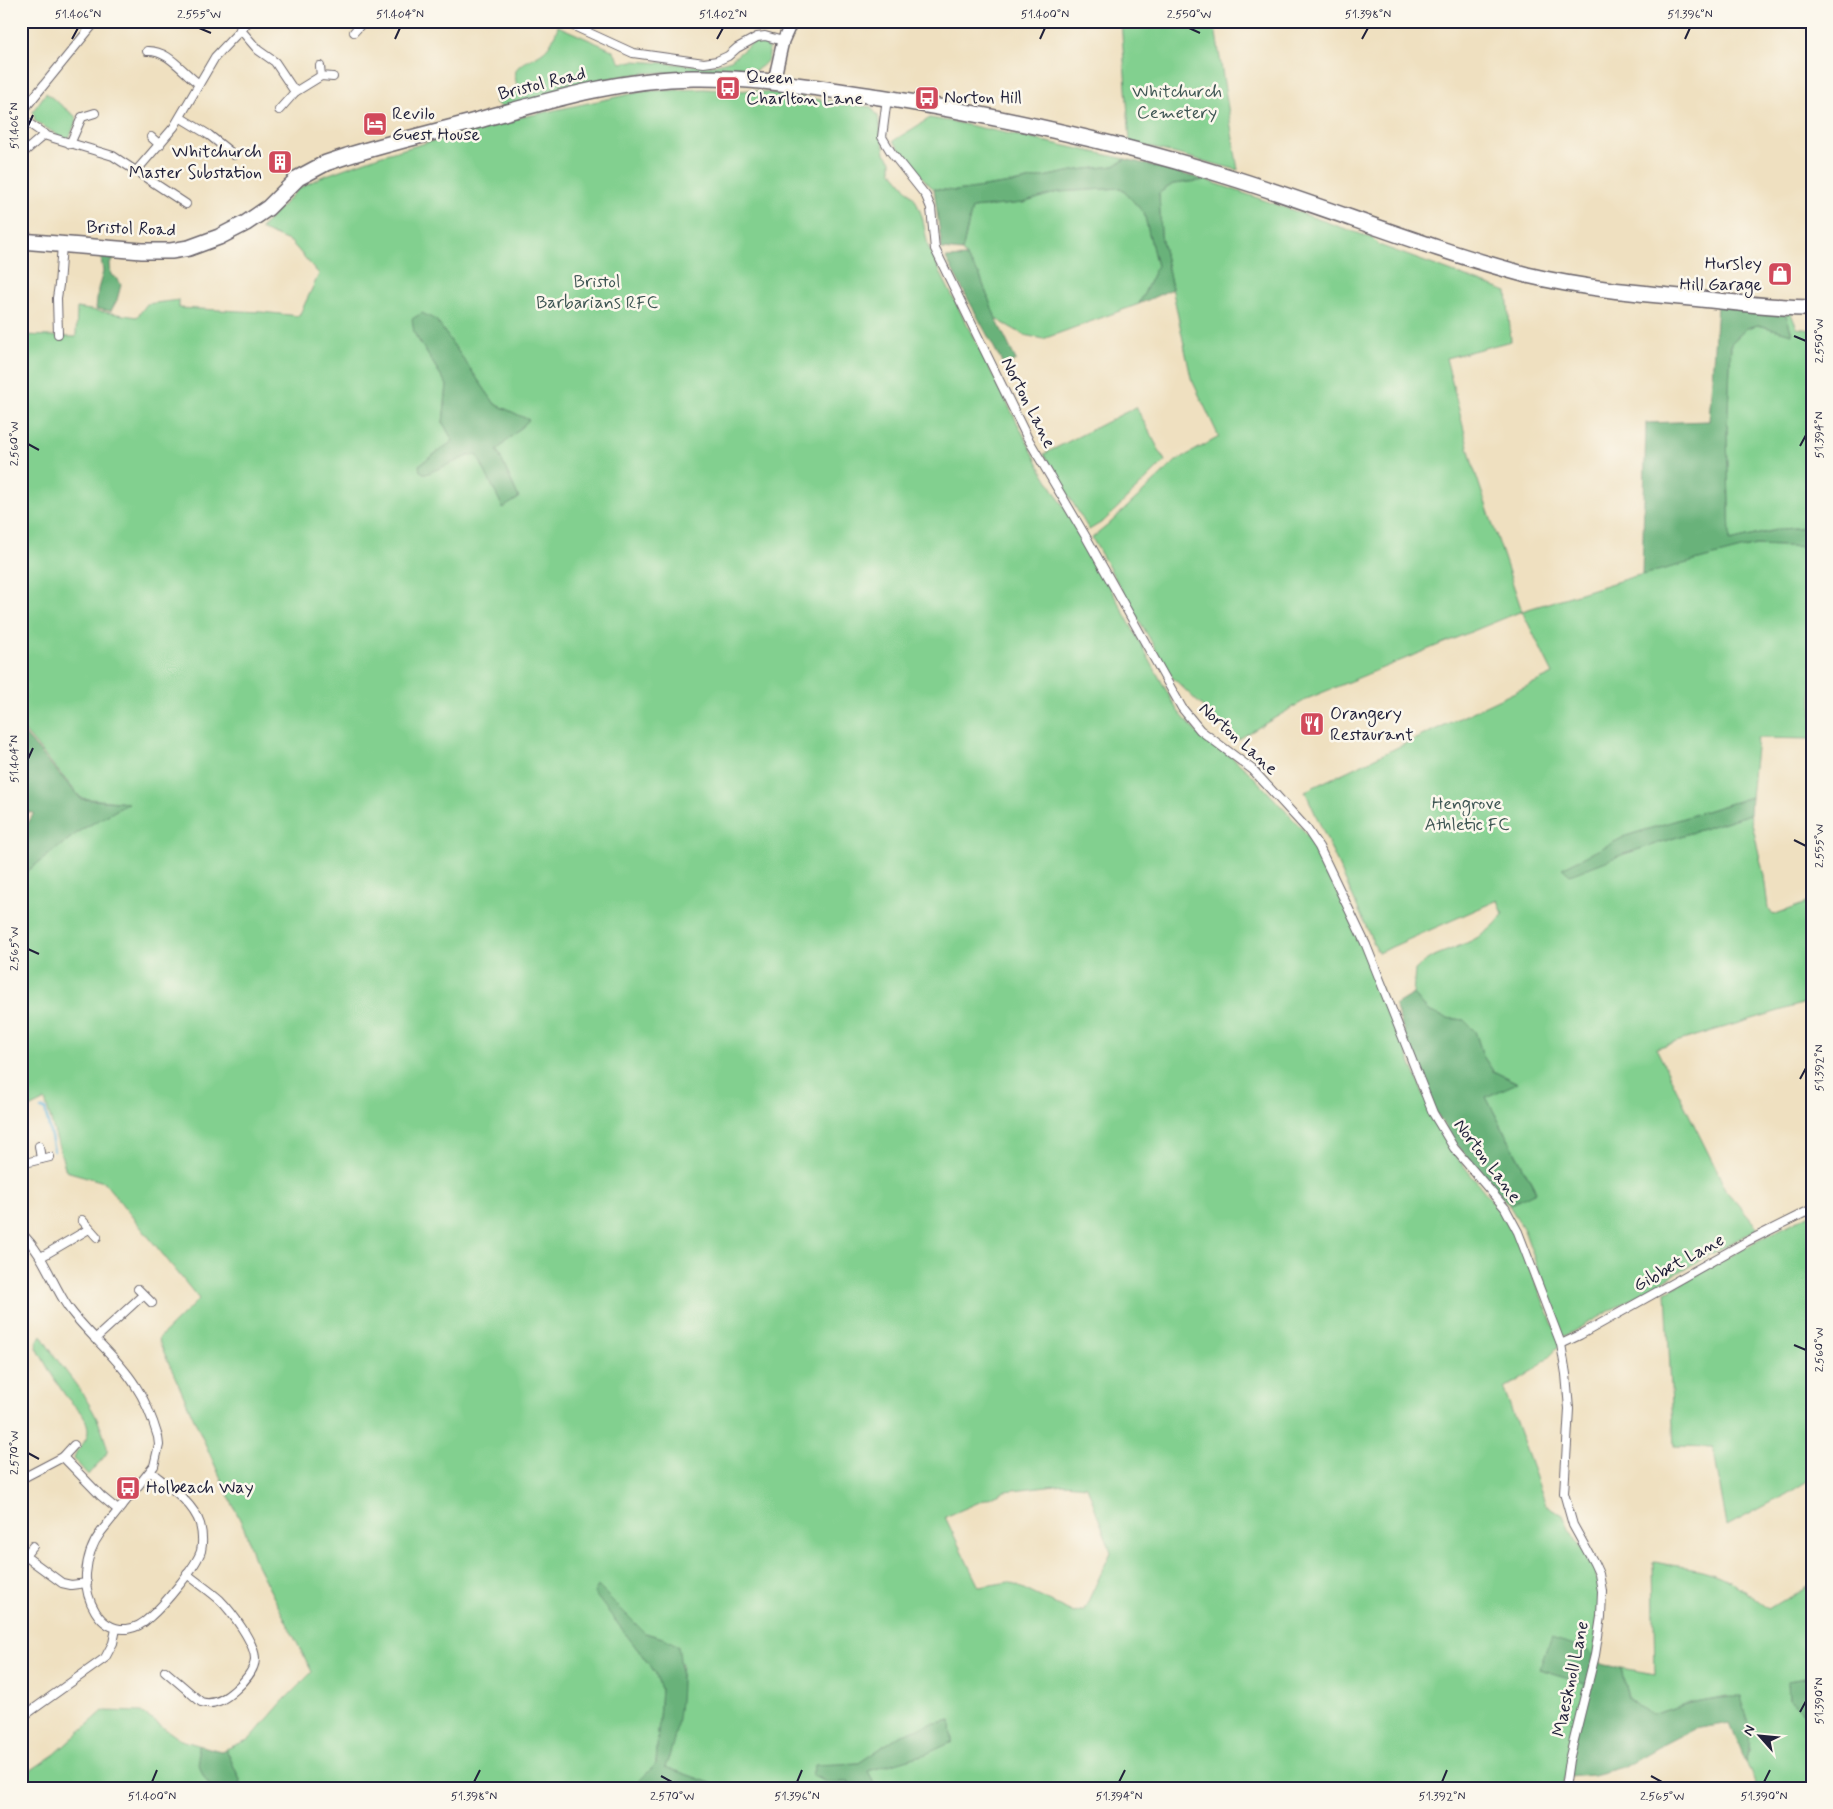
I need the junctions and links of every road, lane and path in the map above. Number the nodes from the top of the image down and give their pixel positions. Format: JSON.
{"nodes":[{"id":1,"x":96,"y":21,"type":"edge"},
{"id":2,"x":249,"y":21,"type":"edge"},
{"id":3,"x":364,"y":21,"type":"edge"},
{"id":4,"x":563,"y":21,"type":"edge"},
{"id":5,"x":792,"y":21,"type":"edge"},
{"id":6,"x":240,"y":29,"type":"junction"},
{"id":7,"x":354,"y":32,"type":"dead end"},
{"id":8,"x":160,"y":41,"type":"dead end"},
{"id":9,"x":783,"y":41,"type":"junction"},
{"id":10,"x":157,"y":50,"type":"junction"},
{"id":11,"x":147,"y":51,"type":"dead end"},
{"id":12,"x":320,"y":66,"type":"dead end"},
{"id":13,"x":321,"y":76,"type":"junction"},
{"id":14,"x":333,"y":77,"type":"dead end"},
{"id":15,"x":774,"y":81,"type":"junction"},
{"id":16,"x":199,"y":84,"type":"junction"},
{"id":17,"x":294,"y":92,"type":"junction"},
{"id":18,"x":886,"y":98,"type":"junction"},
{"id":19,"x":279,"y":110,"type":"dead end"},
{"id":20,"x":21,"y":113,"type":"edge"},
{"id":21,"x":95,"y":113,"type":"dead end"},
{"id":22,"x":21,"y":118,"type":"edge"},
{"id":23,"x":181,"y":118,"type":"junction"},
{"id":24,"x":45,"y":134,"type":"junction"},
{"id":25,"x":151,"y":137,"type":"dead end"},
{"id":26,"x":70,"y":144,"type":"junction"},
{"id":27,"x":160,"y":145,"type":"junction"},
{"id":28,"x":23,"y":155,"type":"edge"},
{"id":29,"x":234,"y":155,"type":"dead end"},
{"id":30,"x":137,"y":170,"type":"junction"},
{"id":31,"x":188,"y":194,"type":"dead end"},
{"id":32,"x":21,"y":241,"type":"edge"},
{"id":33,"x":62,"y":245,"type":"junction"},
{"id":34,"x":1812,"y":308,"type":"edge"},
{"id":35,"x":58,"y":334,"type":"dead end"},
{"id":36,"x":39,"y":1146,"type":"dead end"},
{"id":37,"x":50,"y":1157,"type":"dead end"},
{"id":38,"x":41,"y":1159,"type":"junction"},
{"id":39,"x":21,"y":1164,"type":"edge"},
{"id":40,"x":1812,"y":1209,"type":"edge"},
{"id":41,"x":82,"y":1220,"type":"dead end"},
{"id":42,"x":89,"y":1229,"type":"junction"},
{"id":43,"x":21,"y":1233,"type":"edge"},
{"id":44,"x":97,"y":1237,"type":"dead end"},
{"id":45,"x":42,"y":1257,"type":"junction"},
{"id":46,"x":152,"y":1303,"type":"dead end"},
{"id":47,"x":95,"y":1339,"type":"junction"},
{"id":48,"x":1561,"y":1344,"type":"junction"},
{"id":49,"x":74,"y":1446,"type":"dead end"},
{"id":50,"x":64,"y":1457,"type":"junction"},
{"id":51,"x":151,"y":1472,"type":"junction"},
{"id":52,"x":21,"y":1479,"type":"edge"},
{"id":53,"x":118,"y":1510,"type":"junction"},
{"id":54,"x":33,"y":1546,"type":"dead end"},
{"id":55,"x":23,"y":1554,"type":"edge"},
{"id":56,"x":187,"y":1574,"type":"junction"},
{"id":57,"x":87,"y":1583,"type":"junction"},
{"id":58,"x":116,"y":1629,"type":"junction"},
{"id":59,"x":178,"y":1670,"type":"dead end"},
{"id":60,"x":165,"y":1671,"type":"dead end"},
{"id":61,"x":172,"y":1677,"type":"junction"},
{"id":62,"x":22,"y":1715,"type":"edge"},
{"id":63,"x":1565,"y":1788,"type":"edge"}],
"edges":[{"from":1,"to":20,"type":"street"},
{"from":2,"to":6,"type":"street"},
{"from":3,"to":7,"type":"street"},
{"from":4,"to":9,"type":"street"},
{"from":5,"to":9,"type":"street"},
{"from":6,"to":16,"type":"street"},
{"from":6,"to":17,"type":"street"},
{"from":8,"to":10,"type":"street"},
{"from":9,"to":15,"type":"street"},
{"from":10,"to":11,"type":"street"},
{"from":10,"to":16,"type":"street"},
{"from":12,"to":13,"type":"street"},
{"from":13,"to":14,"type":"street"},
{"from":13,"to":17,"type":"street"},
{"from":15,"to":18,"type":"highway","name":"Bristol Road"},
{"from":15,"to":33,"type":"highway","name":"Bristol Road"},
{"from":16,"to":23,"type":"street"},
{"from":17,"to":19,"type":"street"},
{"from":18,"to":34,"type":"highway","name":"Bristol Road"},
{"from":18,"to":48,"type":"street","name":"Norton Lane"},
{"from":21,"to":26,"type":"street"},
{"from":22,"to":24,"type":"street"},
{"from":23,"to":27,"type":"street"},
{"from":23,"to":29,"type":"street"},
{"from":24,"to":26,"type":"street"},
{"from":24,"to":28,"type":"street"},
{"from":25,"to":27,"type":"street"},
{"from":26,"to":30,"type":"street"},
{"from":27,"to":30,"type":"street"},
{"from":30,"to":31,"type":"street"},
{"from":32,"to":33,"type":"highway","name":"Bristol Road"},
{"from":33,"to":35,"type":"street"},
{"from":36,"to":38,"type":"street"},
{"from":37,"to":38,"type":"street"},
{"from":38,"to":39,"type":"street"},
{"from":40,"to":48,"type":"street","name":"Gibbet Lane"},
{"from":41,"to":42,"type":"street"},
{"from":42,"to":44,"type":"street"},
{"from":42,"to":45,"type":"street"},
{"from":43,"to":45,"type":"street"},
{"from":45,"to":47,"type":"street"},
{"from":46,"to":47,"type":"street"},
{"from":47,"to":51,"type":"street"},
{"from":48,"to":63,"type":"street","name":"Maesknoll Lane"},
{"from":49,"to":50,"type":"street"},
{"from":50,"to":52,"type":"street"},
{"from":50,"to":53,"type":"street"},
{"from":51,"to":53,"type":"street"},
{"from":51,"to":56,"type":"street"},
{"from":53,"to":57,"type":"street"},
{"from":54,"to":55,"type":"street"},
{"from":55,"to":57,"type":"street"},
{"from":56,"to":58,"type":"street"},
{"from":56,"to":61,"type":"street"},
{"from":57,"to":58,"type":"street"},
{"from":58,"to":62,"type":"street"},
{"from":59,"to":61,"type":"street"},
{"from":60,"to":61,"type":"street"}]}
